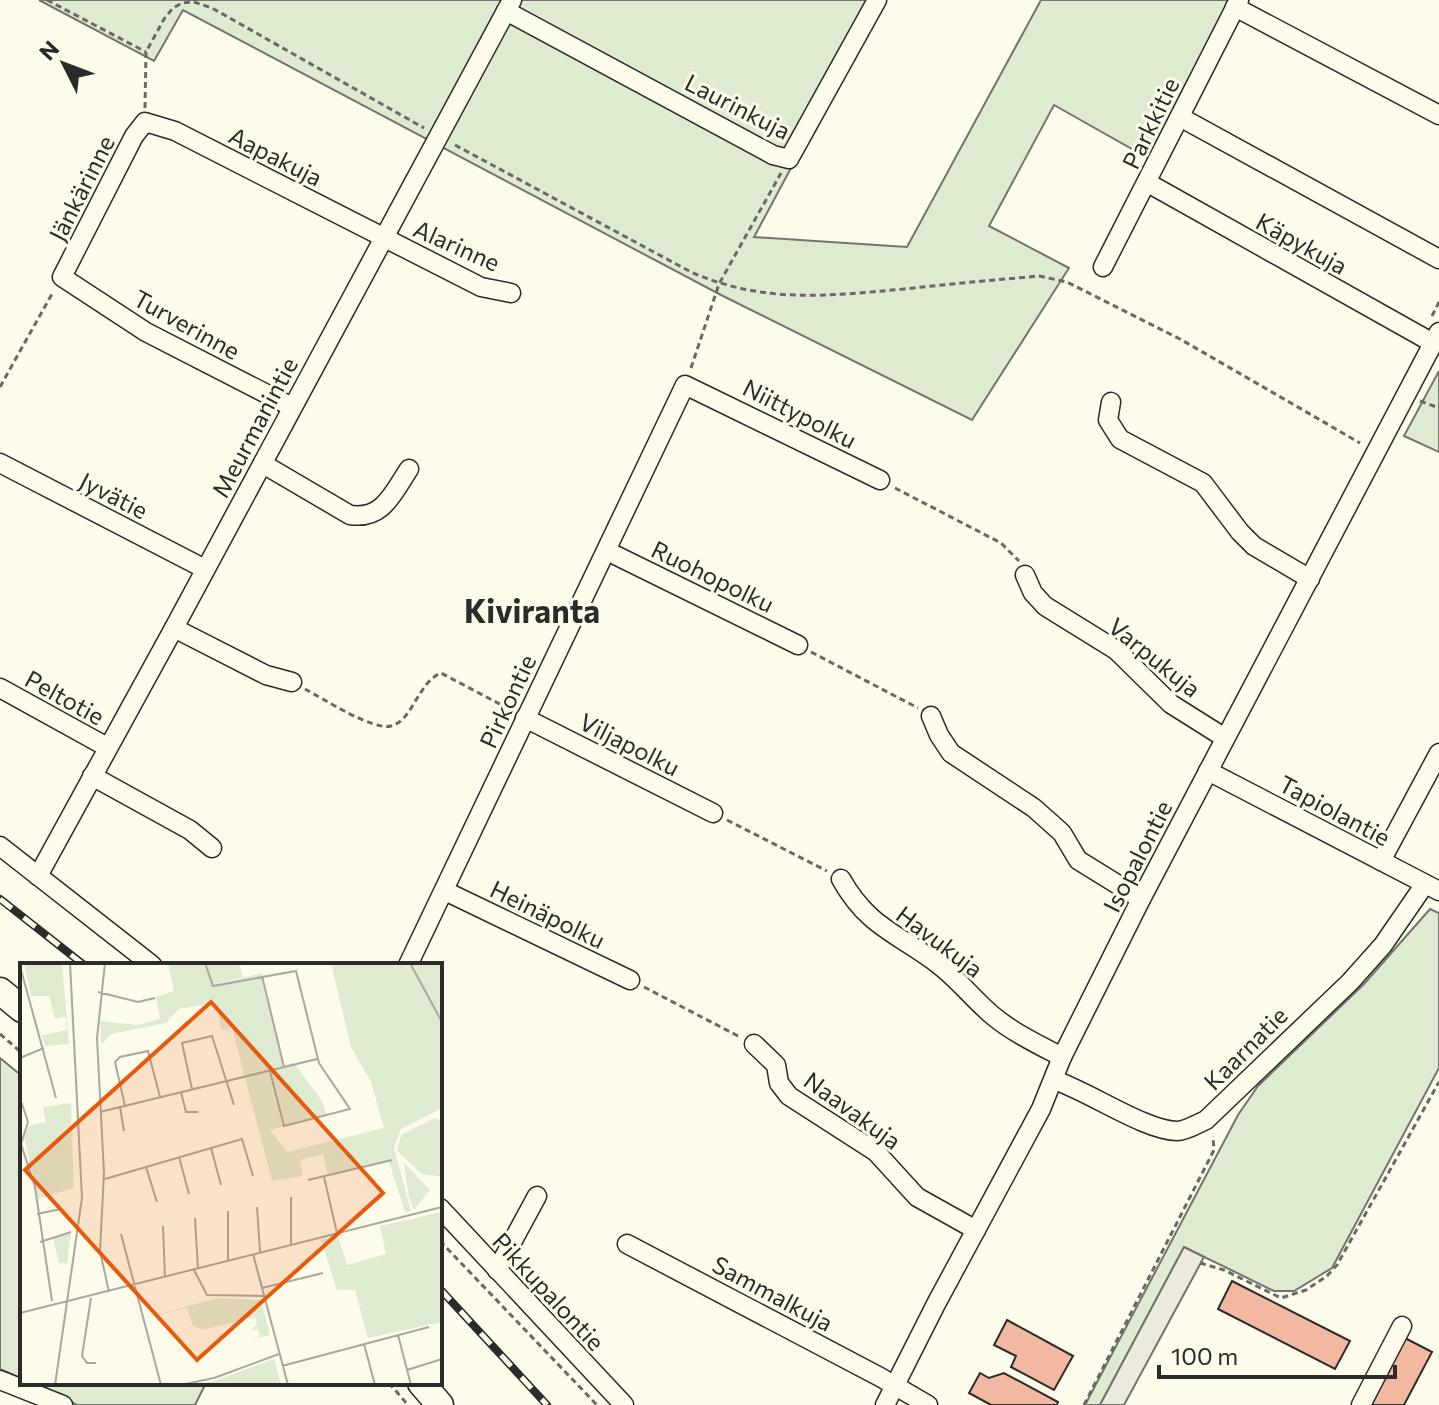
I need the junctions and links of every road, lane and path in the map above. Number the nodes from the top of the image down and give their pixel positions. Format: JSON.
{"nodes":[{"id":1,"x":47,"y":0,"type":"edge"},
{"id":2,"x":877,"y":0,"type":"edge"},
{"id":3,"x":1237,"y":4,"type":"edge"},
{"id":4,"x":509,"y":6,"type":"edge"},
{"id":5,"x":146,"y":52,"type":"junction"},
{"id":6,"x":1439,"y":115,"type":"edge"},
{"id":7,"x":1180,"y":117,"type":"junction"},
{"id":8,"x":145,"y":122,"type":"junction"},
{"id":9,"x":439,"y":136,"type":"junction"},
{"id":10,"x":789,"y":159,"type":"junction"},
{"id":11,"x":1148,"y":183,"type":"junction"},
{"id":12,"x":384,"y":239,"type":"junction"},
{"id":13,"x":1439,"y":259,"type":"edge"},
{"id":14,"x":1103,"y":267,"type":"dead end"},
{"id":15,"x":62,"y":277,"type":"junction"},
{"id":16,"x":719,"y":284,"type":"junction"},
{"id":17,"x":511,"y":293,"type":"dead end"},
{"id":18,"x":1436,"y":338,"type":"edge"},
{"id":19,"x":0,"y":387,"type":"edge"},
{"id":20,"x":692,"y":387,"type":"junction"},
{"id":21,"x":1111,"y":402,"type":"dead end"},
{"id":22,"x":292,"y":407,"type":"junction"},
{"id":23,"x":1377,"y":452,"type":"junction"},
{"id":24,"x":0,"y":463,"type":"edge"},
{"id":25,"x":263,"y":464,"type":"junction"},
{"id":26,"x":409,"y":469,"type":"dead end"},
{"id":27,"x":880,"y":480,"type":"joint"},
{"id":28,"x":607,"y":551,"type":"junction"},
{"id":29,"x":205,"y":569,"type":"junction"},
{"id":30,"x":1025,"y":575,"type":"joint"},
{"id":31,"x":1310,"y":579,"type":"junction"},
{"id":32,"x":174,"y":628,"type":"junction"},
{"id":33,"x":798,"y":645,"type":"joint"},
{"id":34,"x":292,"y":682,"type":"joint"},
{"id":35,"x":0,"y":688,"type":"edge"},
{"id":36,"x":931,"y":716,"type":"joint"},
{"id":37,"x":525,"y":718,"type":"junction"},
{"id":38,"x":1225,"y":738,"type":"junction"},
{"id":39,"x":107,"y":747,"type":"junction"},
{"id":40,"x":1439,"y":753,"type":"edge"},
{"id":41,"x":1208,"y":771,"type":"junction"},
{"id":42,"x":92,"y":776,"type":"junction"},
{"id":43,"x":713,"y":813,"type":"joint"},
{"id":44,"x":0,"y":846,"type":"edge"},
{"id":45,"x":212,"y":848,"type":"dead end"},
{"id":46,"x":1381,"y":861,"type":"junction"},
{"id":47,"x":38,"y":876,"type":"junction"},
{"id":48,"x":841,"y":879,"type":"joint"},
{"id":49,"x":1432,"y":888,"type":"edge"},
{"id":50,"x":445,"y":891,"type":"junction"},
{"id":51,"x":1141,"y":899,"type":"junction"},
{"id":52,"x":149,"y":963,"type":"edge"},
{"id":53,"x":409,"y":963,"type":"edge"},
{"id":54,"x":630,"y":980,"type":"joint"},
{"id":55,"x":0,"y":991,"type":"edge"},
{"id":56,"x":20,"y":1007,"type":"edge"},
{"id":57,"x":0,"y":1034,"type":"edge"},
{"id":58,"x":754,"y":1044,"type":"joint"},
{"id":59,"x":20,"y":1051,"type":"edge"},
{"id":60,"x":1062,"y":1057,"type":"junction"},
{"id":61,"x":1054,"y":1080,"type":"junction"},
{"id":62,"x":1439,"y":1082,"type":"edge"},
{"id":63,"x":1206,"y":1120,"type":"junction"},
{"id":64,"x":537,"y":1196,"type":"dead end"},
{"id":65,"x":442,"y":1210,"type":"edge"},
{"id":66,"x":976,"y":1230,"type":"junction"},
{"id":67,"x":442,"y":1243,"type":"edge"},
{"id":68,"x":627,"y":1244,"type":"dead end"},
{"id":69,"x":1200,"y":1263,"type":"dead end"},
{"id":70,"x":497,"y":1270,"type":"junction"},
{"id":71,"x":1402,"y":1326,"type":"dead end"},
{"id":72,"x":0,"y":1380,"type":"edge"},
{"id":73,"x":391,"y":1385,"type":"edge"},
{"id":74,"x":423,"y":1385,"type":"edge"},
{"id":75,"x":895,"y":1387,"type":"junction"},
{"id":76,"x":63,"y":1405,"type":"edge"},
{"id":77,"x":408,"y":1405,"type":"edge"},
{"id":78,"x":440,"y":1405,"type":"edge"},
{"id":79,"x":597,"y":1405,"type":"edge"},
{"id":80,"x":624,"y":1405,"type":"edge"},
{"id":81,"x":885,"y":1405,"type":"edge"},
{"id":82,"x":926,"y":1405,"type":"edge"},
{"id":83,"x":1084,"y":1405,"type":"edge"},
{"id":84,"x":1361,"y":1405,"type":"edge"}],
"edges":[{"from":1,"to":5,"type":"path"},
{"from":2,"to":10,"type":"street","name":"Laurinkuja"},
{"from":3,"to":6,"type":"street"},
{"from":3,"to":7,"type":"street","name":"Parkkitie"},
{"from":4,"to":9,"type":"street","name":"Meurmanintie"},
{"from":4,"to":10,"type":"street","name":"Laurinkuja"},
{"from":5,"to":8,"type":"path"},
{"from":5,"to":9,"type":"path"},
{"from":7,"to":11,"type":"street","name":"Parkkitie"},
{"from":7,"to":13,"type":"street"},
{"from":8,"to":12,"type":"street","name":"Aapakuja"},
{"from":8,"to":15,"type":"street","name":"Jänkärinne"},
{"from":9,"to":12,"type":"street","name":"Meurmanintie"},
{"from":9,"to":16,"type":"path"},
{"from":10,"to":16,"type":"path"},
{"from":11,"to":14,"type":"street","name":"Parkkitie"},
{"from":11,"to":18,"type":"street","name":"Käpykuja"},
{"from":12,"to":17,"type":"street","name":"Alarinne"},
{"from":12,"to":22,"type":"street","name":"Meurmanintie"},
{"from":15,"to":19,"type":"path"},
{"from":15,"to":22,"type":"street","name":"Turverinne"},
{"from":16,"to":20,"type":"path"},
{"from":16,"to":23,"type":"path"},
{"from":18,"to":23,"type":"street","name":"Isopalontie"},
{"from":20,"to":27,"type":"street","name":"Niittypolku"},
{"from":20,"to":28,"type":"street","name":"Pirkontie"},
{"from":21,"to":31,"type":"street"},
{"from":22,"to":25,"type":"street","name":"Meurmanintie"},
{"from":23,"to":31,"type":"street","name":"Isopalontie"},
{"from":24,"to":29,"type":"street","name":"Jyvätie"},
{"from":25,"to":26,"type":"street"},
{"from":25,"to":29,"type":"street","name":"Meurmanintie"},
{"from":27,"to":30,"type":"path"},
{"from":28,"to":33,"type":"street","name":"Ruohopolku"},
{"from":28,"to":37,"type":"street","name":"Pirkontie"},
{"from":29,"to":32,"type":"street","name":"Meurmanintie"},
{"from":30,"to":38,"type":"street","name":"Varpukuja"},
{"from":31,"to":38,"type":"street","name":"Isopalontie"},
{"from":32,"to":34,"type":"street"},
{"from":32,"to":39,"type":"street","name":"Meurmanintie"},
{"from":33,"to":36,"type":"path"},
{"from":34,"to":37,"type":"path"},
{"from":35,"to":39,"type":"street","name":"Peltotie"},
{"from":36,"to":51,"type":"street"},
{"from":37,"to":43,"type":"street","name":"Viljapolku"},
{"from":37,"to":50,"type":"street","name":"Pirkontie"},
{"from":38,"to":41,"type":"street","name":"Isopalontie"},
{"from":39,"to":42,"type":"street","name":"Meurmanintie"},
{"from":40,"to":46,"type":"street"},
{"from":41,"to":46,"type":"street","name":"Tapiolantie"},
{"from":41,"to":51,"type":"street","name":"Isopalontie"},
{"from":42,"to":45,"type":"street"},
{"from":42,"to":47,"type":"street","name":"Meurmanintie"},
{"from":43,"to":48,"type":"path"},
{"from":44,"to":47,"type":"street"},
{"from":46,"to":49,"type":"street","name":"Tapiolantie"},
{"from":47,"to":52,"type":"street"},
{"from":48,"to":60,"type":"street","name":"Havukuja"},
{"from":49,"to":63,"type":"street","name":"Kaarnatie"},
{"from":50,"to":53,"type":"street","name":"Pirkontie"},
{"from":50,"to":54,"type":"street","name":"Heinäpolku"},
{"from":51,"to":60,"type":"street","name":"Isopalontie"},
{"from":54,"to":58,"type":"path"},
{"from":55,"to":56,"type":"highway"},
{"from":57,"to":59,"type":"path"},
{"from":58,"to":66,"type":"street","name":"Naavakuja"},
{"from":60,"to":61,"type":"street","name":"Isopalontie"},
{"from":61,"to":63,"type":"street","name":"Kaarnatie"},
{"from":61,"to":66,"type":"street","name":"Isopalontie"},
{"from":62,"to":69,"type":"path"},
{"from":63,"to":83,"type":"path"},
{"from":64,"to":70,"type":"street"},
{"from":65,"to":70,"type":"street","name":"Pikkupalontie"},
{"from":66,"to":75,"type":"street","name":"Isopalontie"},
{"from":67,"to":79,"type":"path"},
{"from":68,"to":75,"type":"street","name":"Sammalkuja"},
{"from":70,"to":80,"type":"street","name":"Pikkupalontie"},
{"from":71,"to":84,"type":"street"},
{"from":72,"to":76,"type":"street"},
{"from":73,"to":77,"type":"path"},
{"from":74,"to":78,"type":"highway"},
{"from":75,"to":81,"type":"street","name":"Isopalontie"},
{"from":75,"to":82,"type":"street","name":"Sammalkuja"}]}
